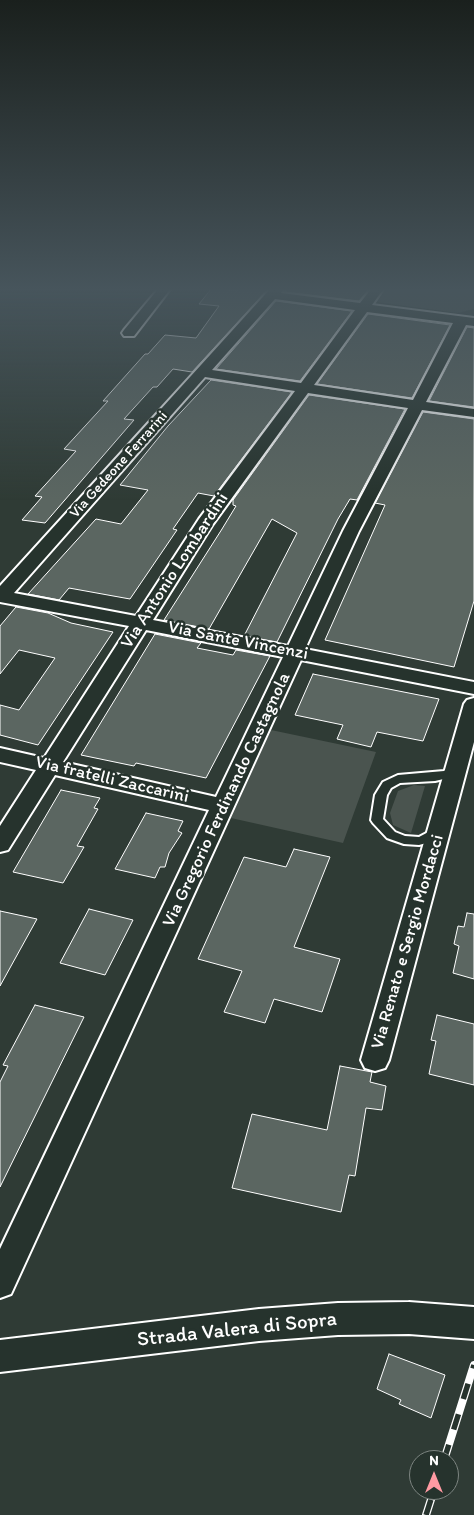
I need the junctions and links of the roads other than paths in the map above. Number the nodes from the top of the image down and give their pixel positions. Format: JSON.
{"nodes":[{"id":1,"x":215,"y":359,"type":"edge"},
{"id":2,"x":324,"y":359,"type":"edge"},
{"id":3,"x":446,"y":359,"type":"edge"},
{"id":4,"x":203,"y":373,"type":"junction"},
{"id":5,"x":302,"y":388,"type":"junction"},
{"id":6,"x":418,"y":405,"type":"junction"},
{"id":7,"x":474,"y":413,"type":"edge"},
{"id":8,"x":1,"y":596,"type":"edge"},
{"id":9,"x":141,"y":622,"type":"junction"},
{"id":10,"x":296,"y":652,"type":"junction"},
{"id":11,"x":474,"y":688,"type":"edge"},
{"id":12,"x":474,"y":704,"type":"edge"},
{"id":13,"x":0,"y":755,"type":"edge"},
{"id":14,"x":458,"y":762,"type":"junction"},
{"id":15,"x":50,"y":766,"type":"junction"},
{"id":16,"x":224,"y":806,"type":"junction"},
{"id":17,"x":441,"y":823,"type":"junction"},
{"id":18,"x":0,"y":844,"type":"edge"},
{"id":19,"x":375,"y":1060,"type":"dead end"},
{"id":20,"x":0,"y":1283,"type":"edge"},
{"id":21,"x":474,"y":1323,"type":"edge"},
{"id":22,"x":0,"y":1356,"type":"edge"}],
"edges":[{"from":1,"to":4,"type":"street","name":"Via Gedeone Ferrarini"},
{"from":2,"to":5,"type":"street","name":"Via Antonio Lombardini"},
{"from":3,"to":6,"type":"street","name":"Via Gregorio Ferdinando Castagnola"},
{"from":4,"to":5,"type":"street"},
{"from":4,"to":8,"type":"street","name":"Via Gedeone Ferrarini"},
{"from":5,"to":6,"type":"street"},
{"from":5,"to":9,"type":"street","name":"Via Antonio Lombardini"},
{"from":6,"to":7,"type":"street"},
{"from":6,"to":10,"type":"street","name":"Via Gregorio Ferdinando Castagnola"},
{"from":8,"to":9,"type":"street","name":"Via Sante Vincenzi"},
{"from":9,"to":10,"type":"street","name":"Via Sante Vincenzi"},
{"from":9,"to":15,"type":"street","name":"Via Antonio Lombardini"},
{"from":10,"to":11,"type":"street","name":"Via Sante Vincenzi"},
{"from":10,"to":16,"type":"street","name":"Via Gregorio Ferdinando Castagnola"},
{"from":12,"to":14,"type":"street","name":"Via Renato e Sergio Mordacci"},
{"from":13,"to":15,"type":"street","name":"Via fratelli Zaccarini"},
{"from":14,"to":17,"type":"street","name":"Via Renato e Sergio Mordacci"},
{"from":14,"to":17,"type":"lane","name":"Via Renato e Sergio Mordacci"},
{"from":15,"to":16,"type":"street","name":"Via fratelli Zaccarini"},
{"from":15,"to":18,"type":"street","name":"Via Antonio Lombardini"},
{"from":16,"to":20,"type":"street","name":"Via Gregorio Ferdinando Castagnola"},
{"from":17,"to":19,"type":"street","name":"Via Renato e Sergio Mordacci"},
{"from":21,"to":22,"type":"street","name":"Strada Valera di Sopra"}]}
